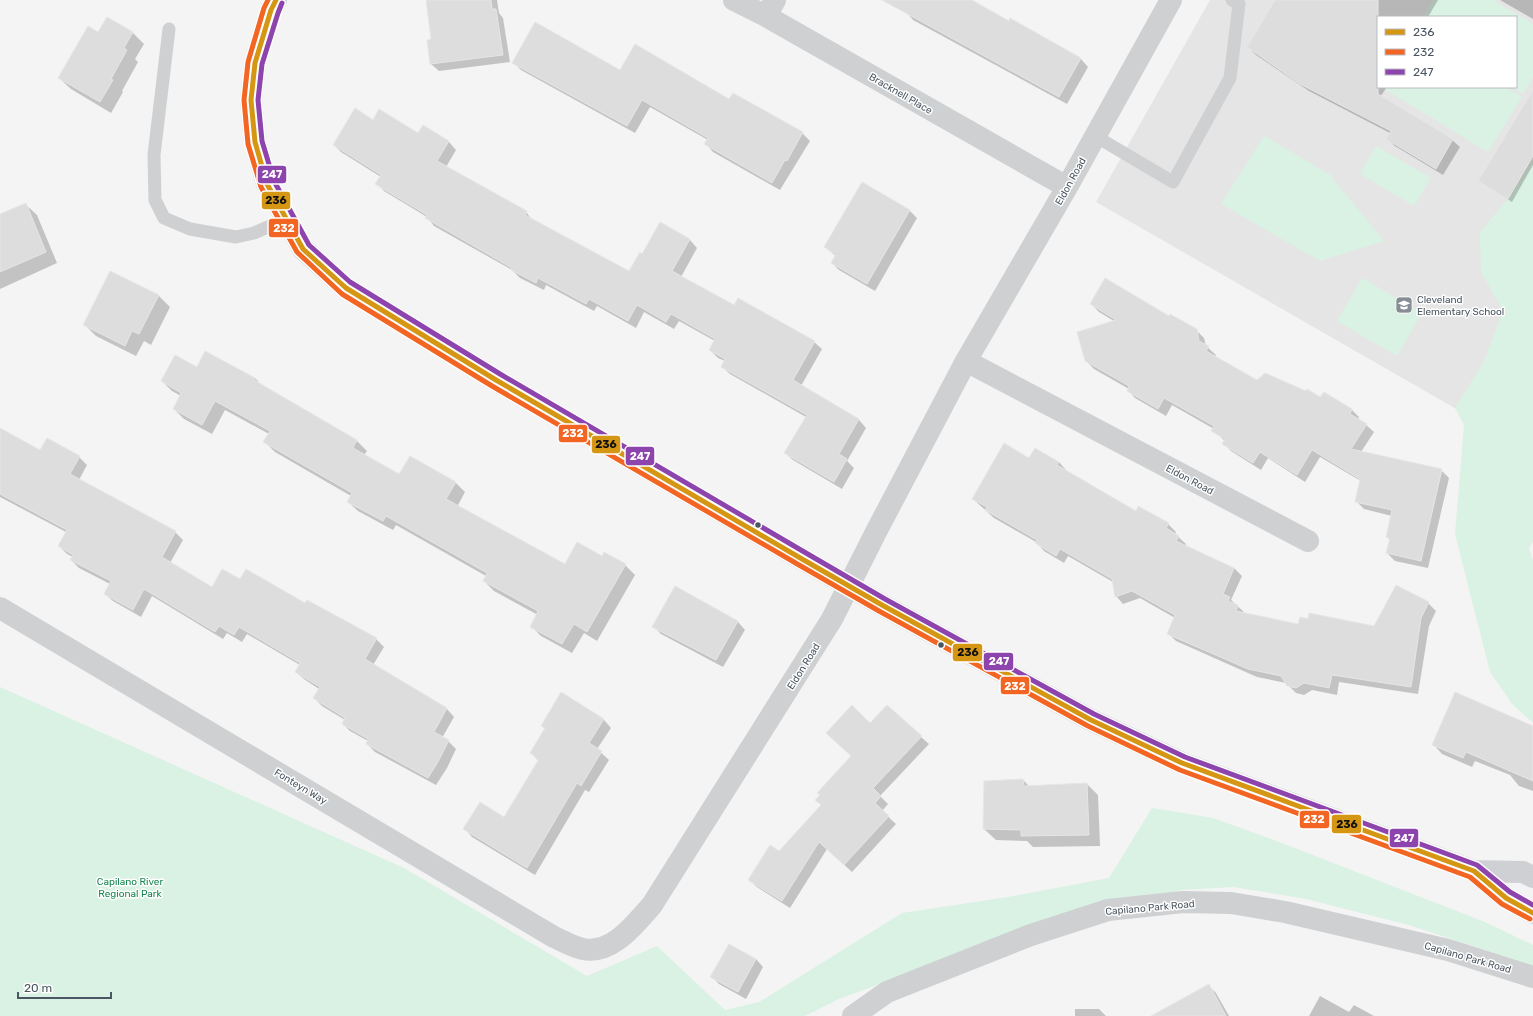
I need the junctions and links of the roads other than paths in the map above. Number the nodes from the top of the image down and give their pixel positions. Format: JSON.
{"nodes":[{"id":1,"x":276,"y":0,"type":"edge"},
{"id":2,"x":734,"y":0,"type":"edge"},
{"id":3,"x":1171,"y":0,"type":"edge"},
{"id":4,"x":1232,"y":0,"type":"edge"},
{"id":5,"x":770,"y":8,"type":"edge"},
{"id":6,"x":169,"y":29,"type":"dead end"},
{"id":7,"x":1095,"y":136,"type":"junction"},
{"id":8,"x":1067,"y":187,"type":"junction"},
{"id":9,"x":286,"y":219,"type":"junction"},
{"id":10,"x":966,"y":361,"type":"junction"},
{"id":11,"x":1308,"y":542,"type":"dead end"},
{"id":12,"x":849,"y":586,"type":"junction"},
{"id":13,"x":0,"y":608,"type":"edge"},
{"id":14,"x":1474,"y":871,"type":"junction"},
{"id":15,"x":1533,"y":877,"type":"edge"},
{"id":16,"x":1533,"y":914,"type":"edge"},
{"id":17,"x":606,"y":947,"type":"joint"},
{"id":18,"x":1533,"y":977,"type":"edge"},
{"id":19,"x":853,"y":1016,"type":"edge"}],
"edges":[{"from":1,"to":9,"type":"main road"},
{"from":2,"to":5,"type":"street","name":"Bracknell Place"},
{"from":3,"to":7,"type":"street","name":"Eldon Road"},
{"from":4,"to":7,"type":"lane"},
{"from":5,"to":8,"type":"street","name":"Bracknell Place"},
{"from":6,"to":9,"type":"lane"},
{"from":7,"to":8,"type":"street","name":"Eldon Road"},
{"from":8,"to":10,"type":"street","name":"Eldon Road"},
{"from":9,"to":12,"type":"main road"},
{"from":10,"to":11,"type":"street","name":"Eldon Road"},
{"from":10,"to":12,"type":"street","name":"Eldon Road"},
{"from":12,"to":14,"type":"main road"},
{"from":12,"to":17,"type":"street","name":"Eldon Road"},
{"from":13,"to":17,"type":"street","name":"Fonteyn Way"},
{"from":14,"to":15,"type":"main road"},
{"from":14,"to":16,"type":"main road"},
{"from":18,"to":19,"type":"street","name":"Capilano Park Road"}]}
